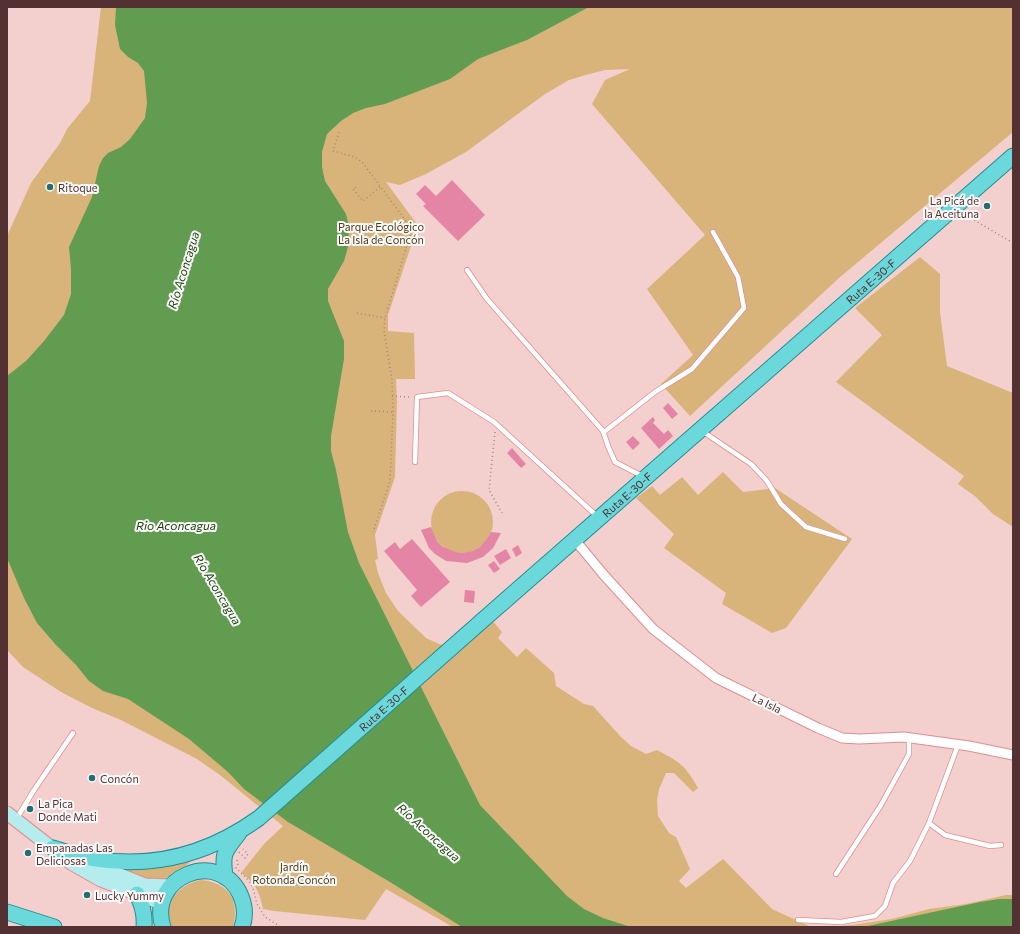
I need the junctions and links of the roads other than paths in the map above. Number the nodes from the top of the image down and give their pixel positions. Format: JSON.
{"nodes":[{"id":1,"x":1013,"y":156,"type":"edge"},
{"id":2,"x":713,"y":232,"type":"dead end"},
{"id":3,"x":467,"y":270,"type":"dead end"},
{"id":4,"x":701,"y":430,"type":"junction"},
{"id":5,"x":604,"y":432,"type":"junction"},
{"id":6,"x":415,"y":462,"type":"dead end"},
{"id":7,"x":645,"y":478,"type":"junction"},
{"id":8,"x":599,"y":518,"type":"junction"},
{"id":9,"x":575,"y":540,"type":"junction"},
{"id":10,"x":845,"y":540,"type":"dead end"},
{"id":11,"x":73,"y":733,"type":"dead end"},
{"id":12,"x":909,"y":738,"type":"junction"},
{"id":13,"x":958,"y":745,"type":"junction"},
{"id":14,"x":1013,"y":755,"type":"edge"},
{"id":15,"x":11,"y":816,"type":"edge"},
{"id":16,"x":929,"y":823,"type":"junction"},
{"id":17,"x":240,"y":839,"type":"junction"},
{"id":18,"x":211,"y":845,"type":"junction"},
{"id":19,"x":1000,"y":845,"type":"dead end"},
{"id":20,"x":53,"y":848,"type":"junction"},
{"id":21,"x":72,"y":863,"type":"junction"},
{"id":22,"x":186,"y":874,"type":"junction"},
{"id":23,"x":836,"y":874,"type":"dead end"},
{"id":24,"x":225,"y":877,"type":"junction"},
{"id":25,"x":170,"y":886,"type":"junction"},
{"id":26,"x":137,"y":894,"type":"junction"},
{"id":27,"x":161,"y":903,"type":"junction"},
{"id":28,"x":7,"y":912,"type":"edge"},
{"id":29,"x":798,"y":920,"type":"dead end"},
{"id":30,"x":161,"y":925,"type":"edge"},
{"id":31,"x":243,"y":926,"type":"edge"},
{"id":32,"x":54,"y":927,"type":"edge"},
{"id":33,"x":144,"y":927,"type":"edge"}],
"edges":[{"from":1,"to":4,"type":"main road","name":"Ruta E-30-F"},
{"from":2,"to":5,"type":"lane"},
{"from":3,"to":5,"type":"lane"},
{"from":4,"to":7,"type":"main road","name":"Ruta E-30-F"},
{"from":4,"to":10,"type":"lane"},
{"from":5,"to":7,"type":"lane"},
{"from":6,"to":8,"type":"lane"},
{"from":7,"to":8,"type":"main road","name":"Ruta E-30-F"},
{"from":8,"to":9,"type":"main road","name":"Ruta E-30-F"},
{"from":9,"to":12,"type":"street","name":"La Isla"},
{"from":9,"to":17,"type":"main road","name":"Ruta E-30-F"},
{"from":11,"to":15,"type":"lane"},
{"from":12,"to":13,"type":"street","name":"La Isla"},
{"from":12,"to":23,"type":"lane"},
{"from":13,"to":14,"type":"street","name":"La Isla"},
{"from":13,"to":16,"type":"lane"},
{"from":15,"to":20,"type":"main road"},
{"from":16,"to":19,"type":"lane"},
{"from":16,"to":29,"type":"lane"},
{"from":17,"to":18,"type":"main road","name":"Ruta E-30-F"},
{"from":17,"to":24,"type":"main road","name":"Ruta E-30-F"},
{"from":18,"to":20,"type":"main road"},
{"from":18,"to":22,"type":"main road","name":"Ruta E-30-F"},
{"from":20,"to":21,"type":"main road"},
{"from":21,"to":25,"type":"main road"},
{"from":21,"to":26,"type":"main road"},
{"from":22,"to":24,"type":"main road"},
{"from":22,"to":25,"type":"main road","name":"Ruta E-30-F"},
{"from":24,"to":31,"type":"main road"},
{"from":25,"to":27,"type":"main road"},
{"from":26,"to":27,"type":"main road"},
{"from":26,"to":33,"type":"main road"},
{"from":27,"to":30,"type":"main road"},
{"from":28,"to":32,"type":"main road"}]}
